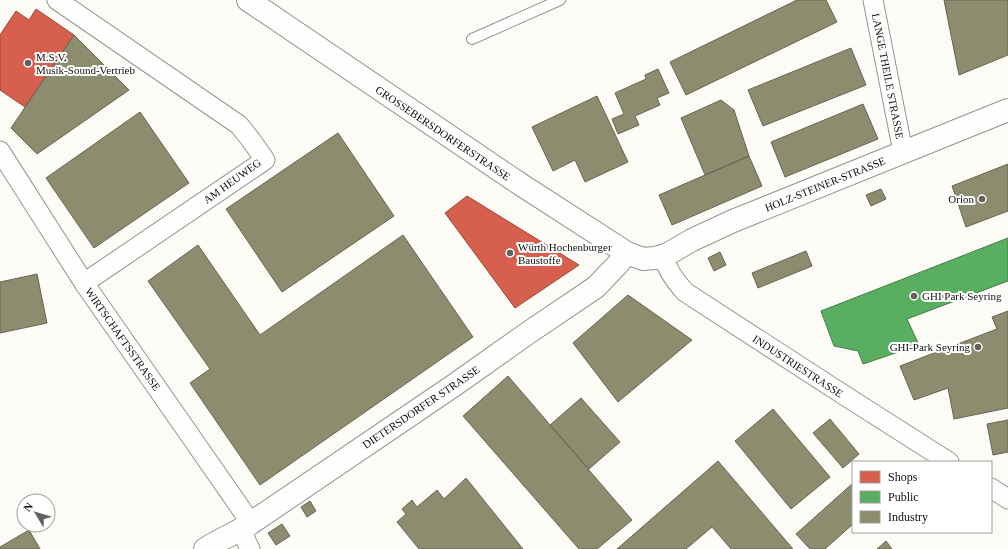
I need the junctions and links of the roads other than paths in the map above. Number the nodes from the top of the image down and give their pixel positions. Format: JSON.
{"nodes":[{"id":1,"x":57,"y":0,"type":"edge"},
{"id":2,"x":248,"y":0,"type":"edge"},
{"id":3,"x":560,"y":0,"type":"edge"},
{"id":4,"x":873,"y":0,"type":"edge"},
{"id":5,"x":472,"y":39,"type":"dead end"},
{"id":6,"x":1008,"y":110,"type":"edge"},
{"id":7,"x":0,"y":151,"type":"edge"},
{"id":8,"x":903,"y":152,"type":"junction"},
{"id":9,"x":644,"y":256,"type":"junction"},
{"id":10,"x":84,"y":283,"type":"junction"},
{"id":11,"x":947,"y":461,"type":"edge"},
{"id":12,"x":992,"y":489,"type":"edge"},
{"id":13,"x":1008,"y":499,"type":"edge"},
{"id":14,"x":246,"y":526,"type":"junction"},
{"id":15,"x":206,"y":549,"type":"edge"},
{"id":16,"x":250,"y":549,"type":"edge"}],
"edges":[{"from":1,"to":10,"type":"street","name":"AM HEUWEG"},
{"from":2,"to":9,"type":"street","name":"GROSSEBERSDORFERSTRASSE"},
{"from":3,"to":5,"type":"lane"},
{"from":4,"to":8,"type":"street","name":"LANGE THEILE STRASSE"},
{"from":6,"to":8,"type":"street","name":"HOLZ-STEINER-STRASSE"},
{"from":7,"to":10,"type":"street","name":"WIRTSCHAFTSSTRASSE"},
{"from":8,"to":9,"type":"street","name":"HOLZ-STEINER-STRASSE"},
{"from":9,"to":11,"type":"street","name":"INDUSTRIESTRASSE"},
{"from":9,"to":14,"type":"street","name":"DIETERSDORFER STRASSE"},
{"from":10,"to":14,"type":"street","name":"WIRTSCHAFTSSTRASSE"},
{"from":12,"to":13,"type":"street"},
{"from":14,"to":15,"type":"street","name":"DIETERSDORFER STRASSE"},
{"from":14,"to":16,"type":"street","name":"WIRTSCHAFTSSTRASSE"}]}
